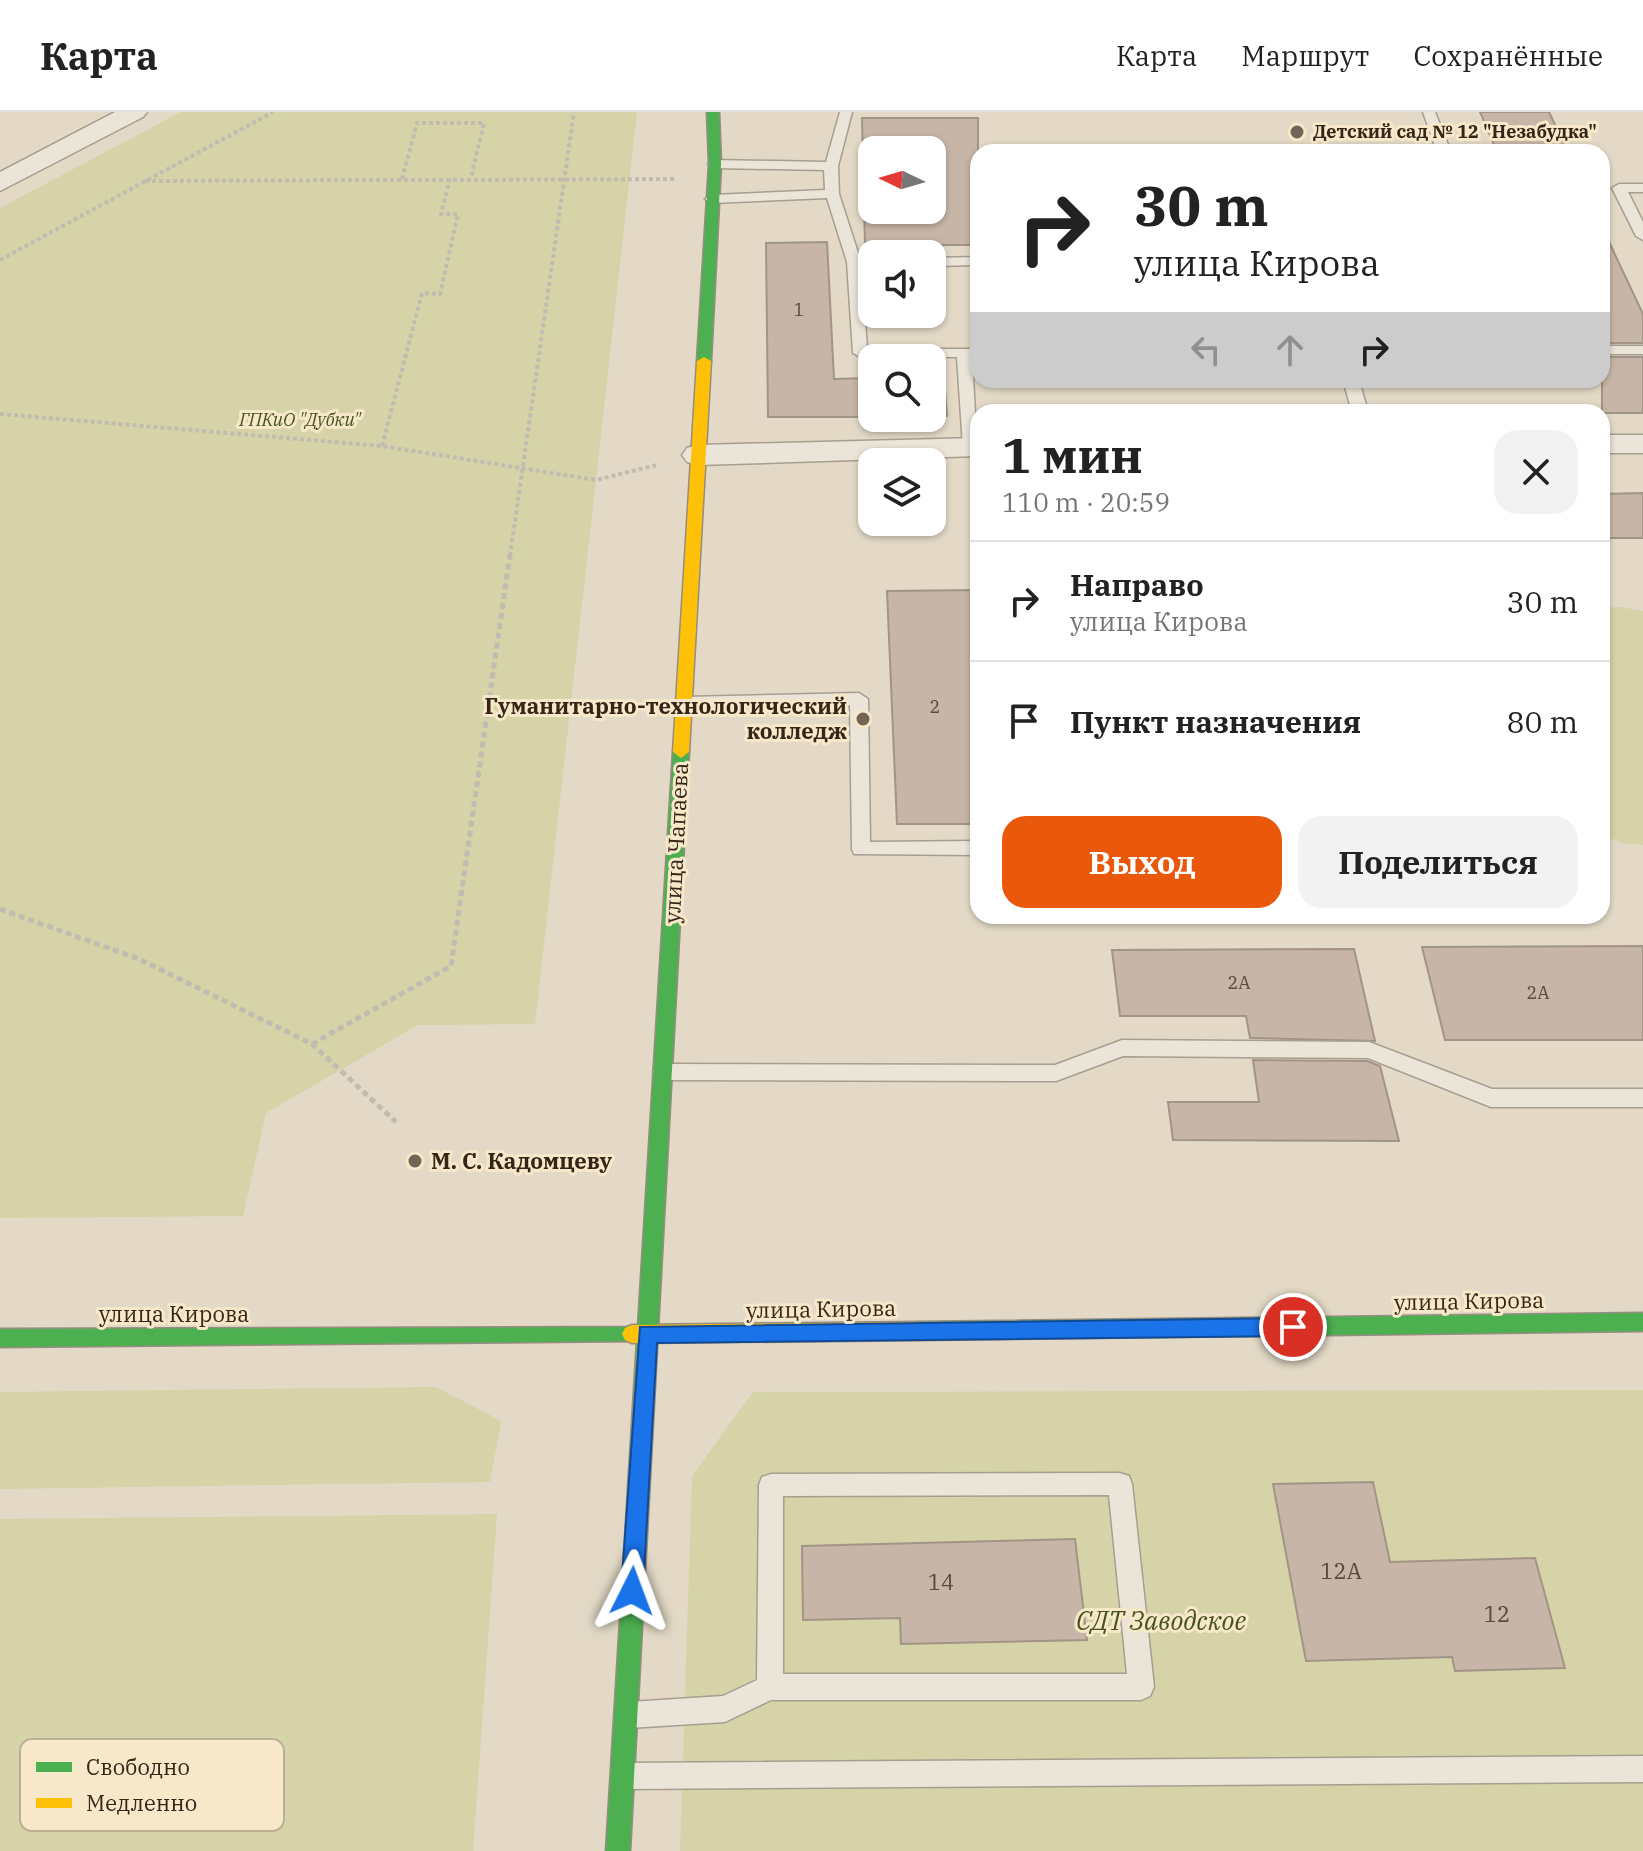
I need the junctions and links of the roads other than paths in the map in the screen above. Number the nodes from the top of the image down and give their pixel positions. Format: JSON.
{"nodes":[{"id":1,"x":134,"y":112,"type":"edge"},
{"id":2,"x":713,"y":112,"type":"edge"},
{"id":3,"x":846,"y":112,"type":"edge"},
{"id":4,"x":1429,"y":112,"type":"edge"},
{"id":5,"x":1441,"y":144,"type":"edge"},
{"id":6,"x":831,"y":166,"type":"junction"},
{"id":7,"x":714,"y":171,"type":"junction"},
{"id":8,"x":6,"y":174,"type":"edge"},
{"id":9,"x":1643,"y":188,"type":"edge"},
{"id":10,"x":832,"y":194,"type":"junction"},
{"id":11,"x":712,"y":199,"type":"junction"},
{"id":12,"x":1643,"y":236,"type":"edge"},
{"id":13,"x":970,"y":261,"type":"edge"},
{"id":14,"x":854,"y":262,"type":"junction"},
{"id":15,"x":858,"y":262,"type":"edge"},
{"id":16,"x":946,"y":262,"type":"edge"},
{"id":17,"x":1610,"y":350,"type":"edge"},
{"id":18,"x":1643,"y":350,"type":"edge"},
{"id":19,"x":970,"y":353,"type":"edge"},
{"id":20,"x":1610,"y":444,"type":"edge"},
{"id":21,"x":1643,"y":444,"type":"edge"},
{"id":22,"x":970,"y":447,"type":"edge"},
{"id":23,"x":698,"y":455,"type":"junction"},
{"id":24,"x":684,"y":703,"type":"junction"},
{"id":25,"x":970,"y":848,"type":"edge"},
{"id":26,"x":663,"y":1072,"type":"junction"},
{"id":27,"x":1643,"y":1098,"type":"edge"},
{"id":28,"x":1643,"y":1322,"type":"edge"},
{"id":29,"x":647,"y":1334,"type":"junction"},
{"id":30,"x":0,"y":1338,"type":"edge"},
{"id":31,"x":770,"y":1687,"type":"junction"},
{"id":32,"x":625,"y":1715,"type":"junction"},
{"id":33,"x":1643,"y":1769,"type":"edge"},
{"id":34,"x":623,"y":1776,"type":"junction"},
{"id":35,"x":618,"y":1851,"type":"edge"}],
"edges":[{"from":1,"to":8,"type":"street"},
{"from":2,"to":7,"type":"street","name":"улица Чапаева"},
{"from":3,"to":6,"type":"lane"},
{"from":4,"to":5,"type":"lane"},
{"from":6,"to":7,"type":"lane"},
{"from":6,"to":10,"type":"lane"},
{"from":7,"to":11,"type":"street","name":"улица Чапаева"},
{"from":9,"to":12,"type":"lane"},
{"from":10,"to":11,"type":"lane"},
{"from":10,"to":14,"type":"lane"},
{"from":11,"to":23,"type":"street","name":"улица Чапаева"},
{"from":13,"to":16,"type":"lane"},
{"from":14,"to":15,"type":"lane"},
{"from":14,"to":19,"type":"lane"},
{"from":17,"to":18,"type":"lane"},
{"from":20,"to":21,"type":"street"},
{"from":22,"to":23,"type":"street"},
{"from":23,"to":24,"type":"street","name":"улица Чапаева"},
{"from":24,"to":25,"type":"lane"},
{"from":24,"to":26,"type":"street","name":"улица Чапаева"},
{"from":26,"to":27,"type":"lane"},
{"from":26,"to":29,"type":"street","name":"улица Чапаева"},
{"from":28,"to":29,"type":"street","name":"улица Кирова"},
{"from":29,"to":30,"type":"street","name":"улица Кирова"},
{"from":29,"to":32,"type":"street","name":"улица Чапаева"},
{"from":31,"to":31,"type":"lane"},
{"from":31,"to":32,"type":"lane"},
{"from":32,"to":34,"type":"street","name":"улица Чапаева"},
{"from":33,"to":34,"type":"lane"},
{"from":34,"to":35,"type":"street","name":"улица Чапаева"}]}
